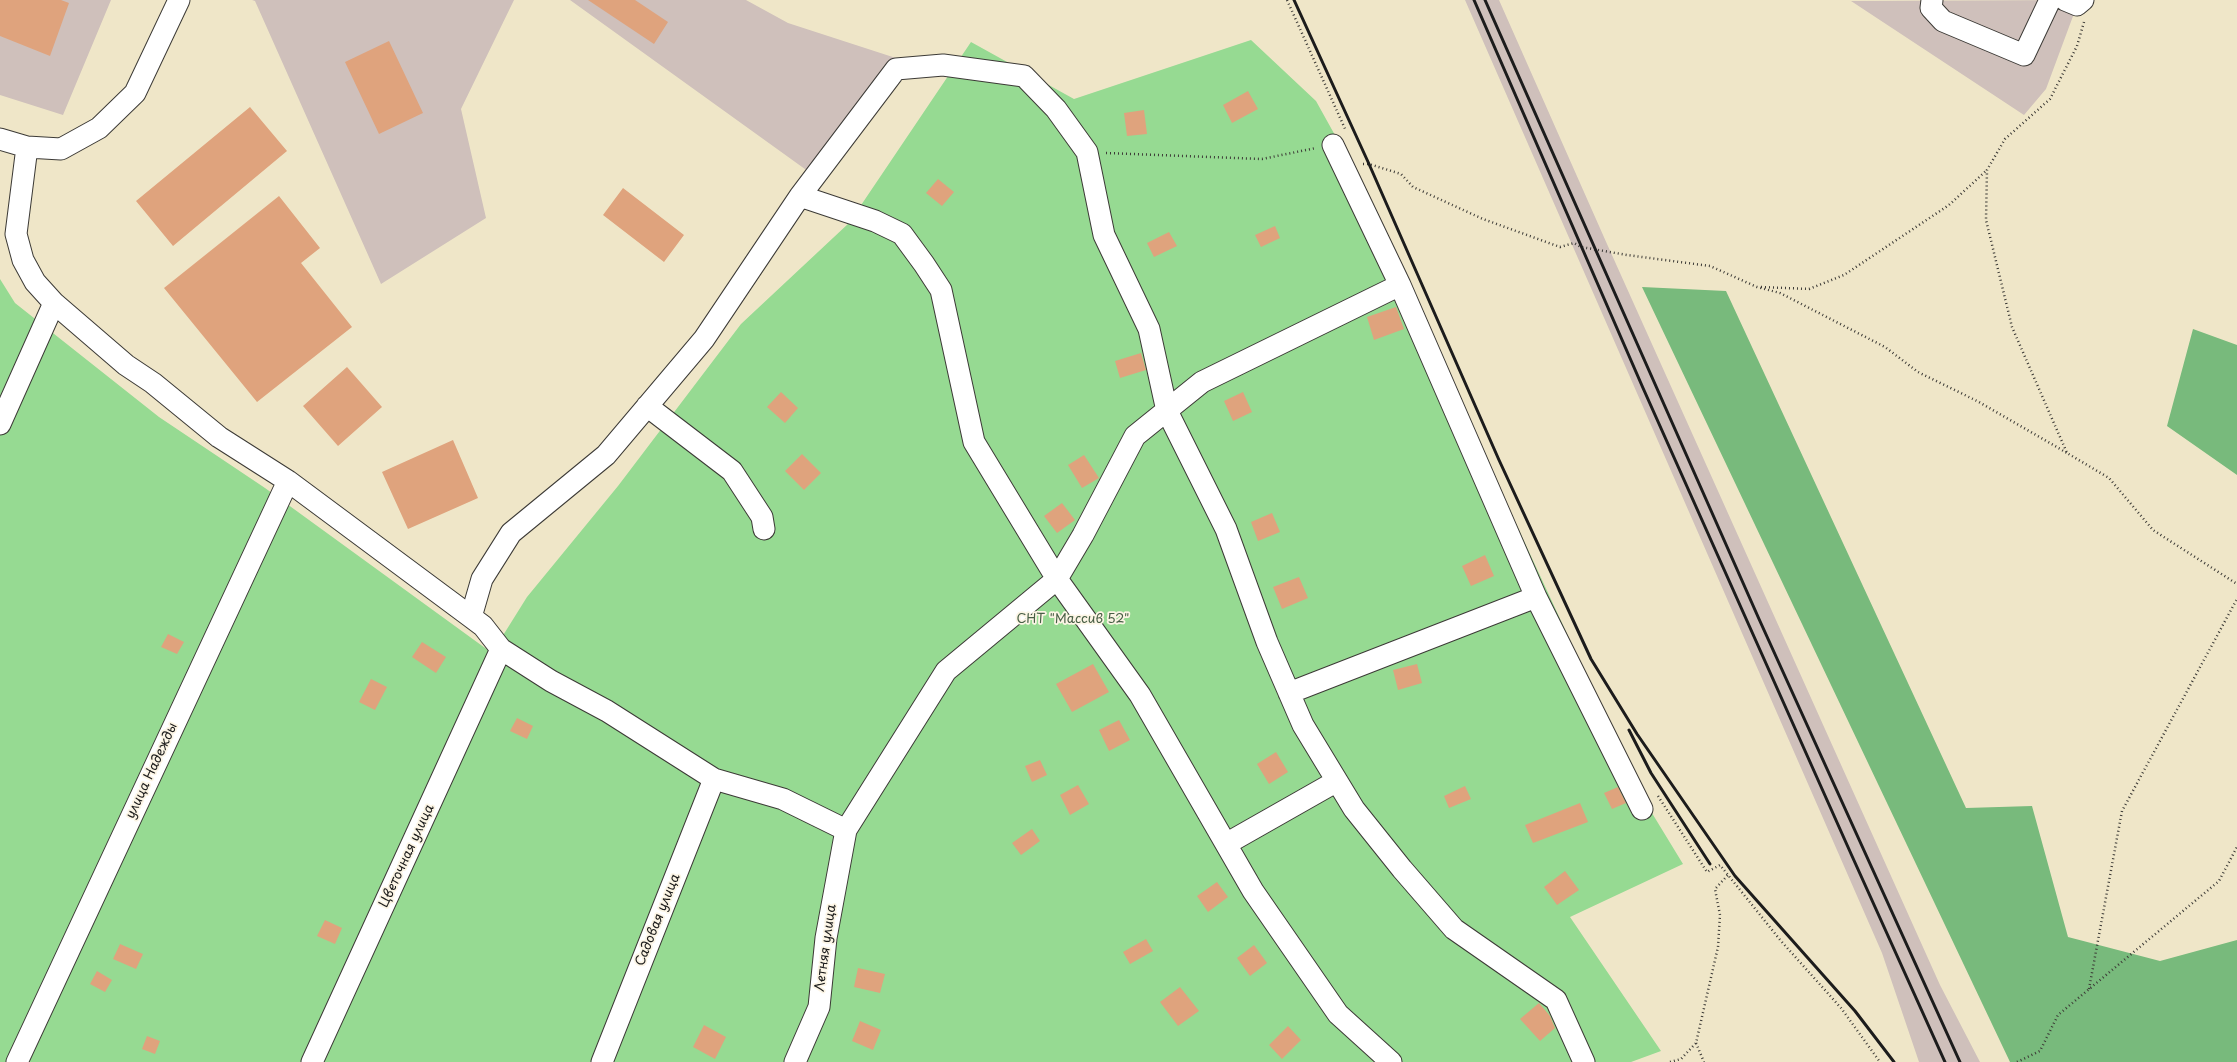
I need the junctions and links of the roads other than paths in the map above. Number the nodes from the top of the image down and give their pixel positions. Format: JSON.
{"nodes":[{"id":1,"x":179,"y":0,"type":"edge"},
{"id":2,"x":1932,"y":0,"type":"edge"},
{"id":3,"x":2050,"y":0,"type":"edge"},
{"id":4,"x":2065,"y":0,"type":"edge"},
{"id":5,"x":2084,"y":8,"type":"edge"},
{"id":6,"x":0,"y":139,"type":"edge"},
{"id":7,"x":1340,"y":140,"type":"road end"},
{"id":8,"x":26,"y":147,"type":"junction"},
{"id":9,"x":800,"y":196,"type":"junction"},
{"id":10,"x":1400,"y":285,"type":"junction"},
{"id":11,"x":54,"y":303,"type":"junction"},
{"id":12,"x":646,"y":406,"type":"junction"},
{"id":13,"x":1167,"y":411,"type":"junction"},
{"id":14,"x":0,"y":424,"type":"edge"},
{"id":15,"x":288,"y":481,"type":"junction"},
{"id":16,"x":764,"y":529,"type":"dead end"},
{"id":17,"x":1057,"y":579,"type":"junction"},
{"id":18,"x":1536,"y":597,"type":"junction"},
{"id":19,"x":471,"y":617,"type":"junction"},
{"id":20,"x":502,"y":649,"type":"junction"},
{"id":21,"x":1289,"y":693,"type":"junction"},
{"id":22,"x":714,"y":778,"type":"junction"},
{"id":23,"x":1337,"y":781,"type":"junction"},
{"id":24,"x":1642,"y":809,"type":"dead end"},
{"id":25,"x":846,"y":830,"type":"junction"},
{"id":26,"x":1226,"y":844,"type":"junction"},
{"id":27,"x":17,"y":1062,"type":"edge"},
{"id":28,"x":312,"y":1062,"type":"edge"},
{"id":29,"x":602,"y":1062,"type":"edge"},
{"id":30,"x":795,"y":1062,"type":"edge"},
{"id":31,"x":1391,"y":1062,"type":"edge"},
{"id":32,"x":1584,"y":1062,"type":"edge"}],
"edges":[{"from":1,"to":8,"type":"street"},
{"from":2,"to":3,"type":"street"},
{"from":4,"to":5,"type":"street"},
{"from":6,"to":8,"type":"street"},
{"from":7,"to":10,"type":"street"},
{"from":8,"to":11,"type":"street"},
{"from":9,"to":12,"type":"street"},
{"from":9,"to":13,"type":"street"},
{"from":9,"to":17,"type":"street"},
{"from":10,"to":13,"type":"street"},
{"from":10,"to":18,"type":"street"},
{"from":11,"to":14,"type":"street"},
{"from":11,"to":15,"type":"street"},
{"from":12,"to":16,"type":"street"},
{"from":12,"to":19,"type":"street"},
{"from":13,"to":17,"type":"street"},
{"from":13,"to":21,"type":"street"},
{"from":15,"to":19,"type":"street"},
{"from":15,"to":27,"type":"street","name":"улица Надежды"},
{"from":17,"to":25,"type":"street"},
{"from":17,"to":26,"type":"street"},
{"from":18,"to":21,"type":"street"},
{"from":18,"to":24,"type":"street"},
{"from":19,"to":20,"type":"street"},
{"from":20,"to":22,"type":"street"},
{"from":20,"to":28,"type":"street","name":"Цветочная улица"},
{"from":21,"to":23,"type":"street"},
{"from":22,"to":25,"type":"street"},
{"from":22,"to":29,"type":"street","name":"Садовая улица"},
{"from":23,"to":26,"type":"street"},
{"from":23,"to":32,"type":"street"},
{"from":25,"to":30,"type":"street","name":"Летняя улица"},
{"from":26,"to":31,"type":"street"}]}
